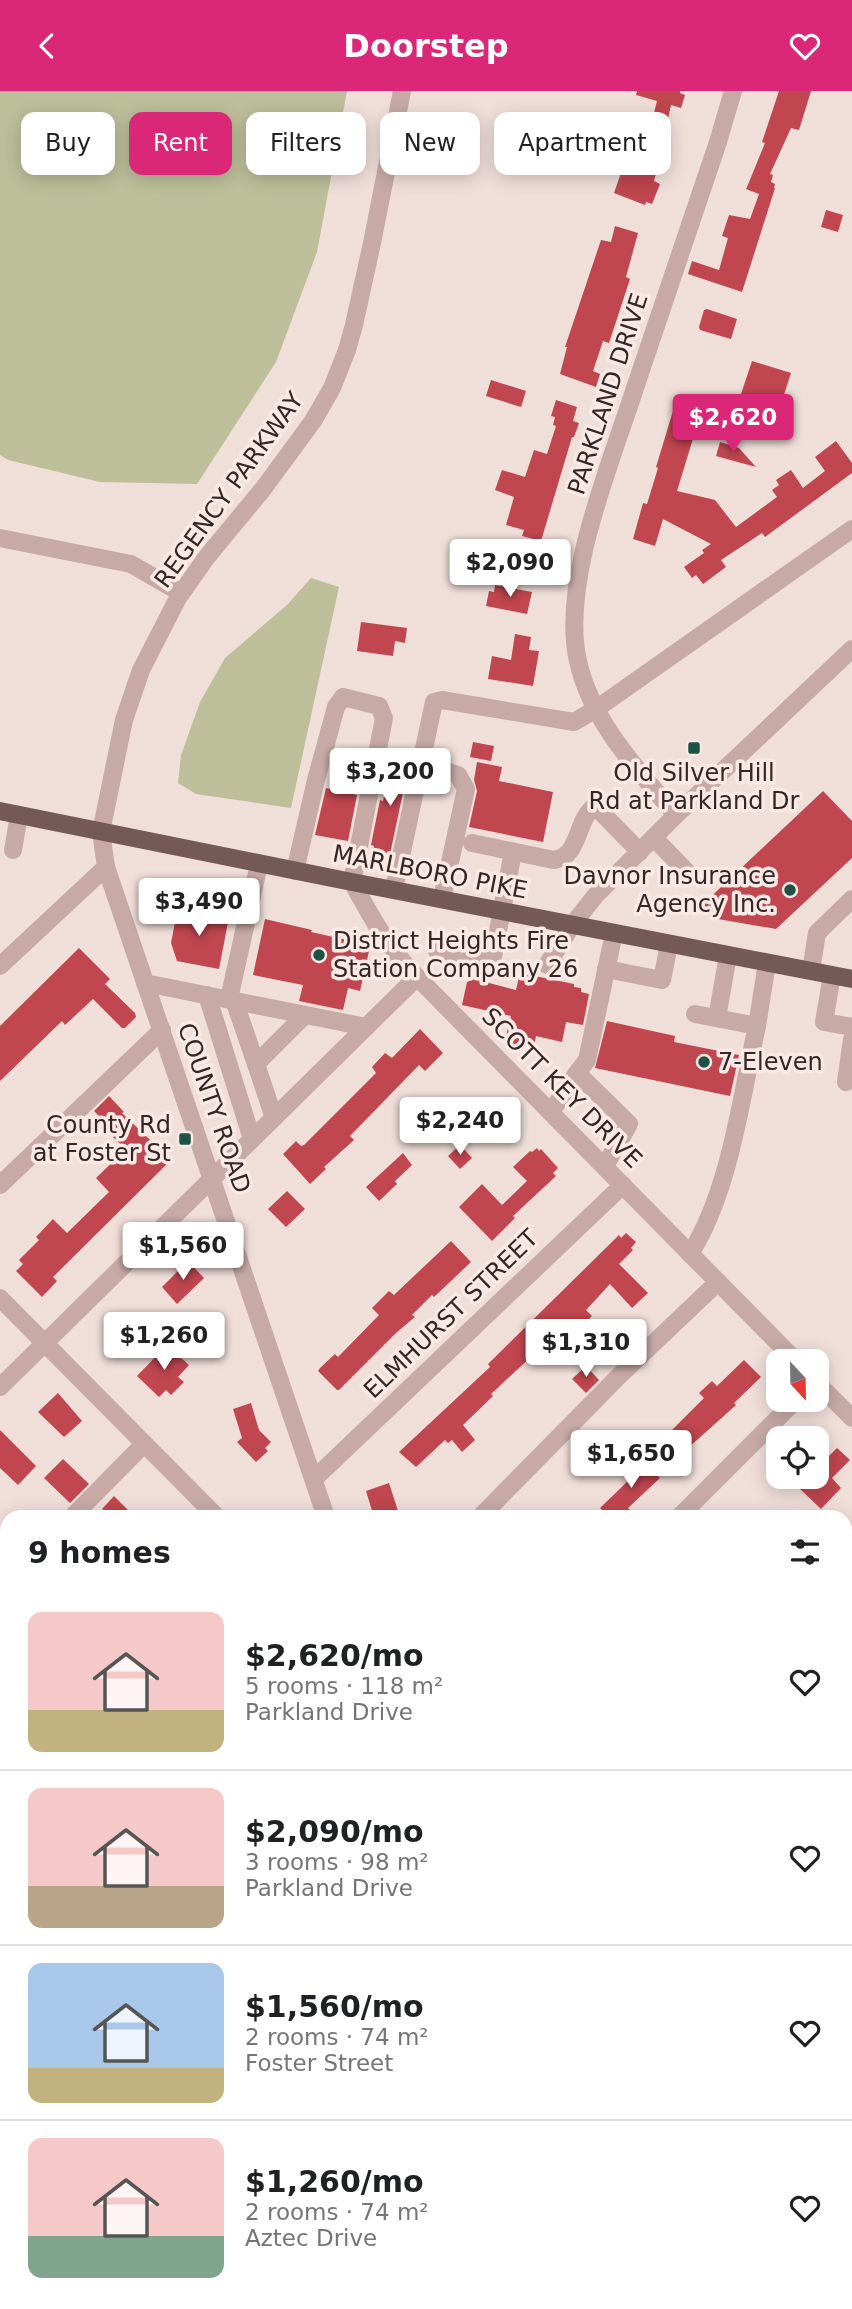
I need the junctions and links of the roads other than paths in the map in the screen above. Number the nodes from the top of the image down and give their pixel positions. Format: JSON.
{"nodes":[{"id":1,"x":402,"y":91,"type":"edge"},
{"id":2,"x":733,"y":91,"type":"edge"},
{"id":3,"x":852,"y":529,"type":"edge"},
{"id":4,"x":0,"y":538,"type":"edge"},
{"id":5,"x":181,"y":593,"type":"junction"},
{"id":6,"x":852,"y":649,"type":"edge"},
{"id":7,"x":596,"y":709,"type":"junction"},
{"id":8,"x":421,"y":763,"type":"junction"},
{"id":9,"x":0,"y":811,"type":"edge"},
{"id":10,"x":19,"y":815,"type":"junction"},
{"id":11,"x":676,"y":815,"type":"junction"},
{"id":12,"x":101,"y":832,"type":"junction"},
{"id":13,"x":654,"y":838,"type":"junction"},
{"id":14,"x":472,"y":843,"type":"dead end"},
{"id":15,"x":13,"y":851,"type":"dead end"},
{"id":16,"x":513,"y":852,"type":"junction"},
{"id":17,"x":640,"y":852,"type":"junction"},
{"id":18,"x":259,"y":864,"type":"junction"},
{"id":19,"x":106,"y":867,"type":"junction"},
{"id":20,"x":295,"y":871,"type":"junction"},
{"id":21,"x":686,"y":871,"type":"dead end"},
{"id":22,"x":352,"y":883,"type":"junction"},
{"id":23,"x":394,"y":889,"type":"junction"},
{"id":24,"x":442,"y":899,"type":"junction"},
{"id":25,"x":852,"y":899,"type":"edge"},
{"id":26,"x":503,"y":911,"type":"junction"},
{"id":27,"x":572,"y":925,"type":"junction"},
{"id":28,"x":614,"y":933,"type":"junction"},
{"id":29,"x":669,"y":944,"type":"junction"},
{"id":30,"x":437,"y":951,"type":"dead end"},
{"id":31,"x":728,"y":955,"type":"junction"},
{"id":32,"x":3,"y":960,"type":"edge"},
{"id":33,"x":767,"y":963,"type":"junction"},
{"id":34,"x":568,"y":968,"type":"dead end"},
{"id":35,"x":606,"y":969,"type":"junction"},
{"id":36,"x":811,"y":971,"type":"junction"},
{"id":37,"x":832,"y":975,"type":"junction"},
{"id":38,"x":417,"y":977,"type":"junction"},
{"id":39,"x":852,"y":979,"type":"edge"},
{"id":40,"x":145,"y":983,"type":"junction"},
{"id":41,"x":207,"y":995,"type":"junction"},
{"id":42,"x":231,"y":1000,"type":"junction"},
{"id":43,"x":695,"y":1013,"type":"dead end"},
{"id":44,"x":305,"y":1015,"type":"junction"},
{"id":45,"x":717,"y":1018,"type":"junction"},
{"id":46,"x":757,"y":1025,"type":"junction"},
{"id":47,"x":366,"y":1027,"type":"junction"},
{"id":48,"x":852,"y":1027,"type":"edge"},
{"id":49,"x":162,"y":1030,"type":"junction"},
{"id":50,"x":852,"y":1039,"type":"edge"},
{"id":51,"x":256,"y":1064,"type":"junction"},
{"id":52,"x":577,"y":1073,"type":"junction"},
{"id":53,"x":846,"y":1081,"type":"dead end"},
{"id":54,"x":551,"y":1112,"type":"junction"},
{"id":55,"x":274,"y":1118,"type":"junction"},
{"id":56,"x":252,"y":1139,"type":"junction"},
{"id":57,"x":605,"y":1166,"type":"junction"},
{"id":58,"x":212,"y":1179,"type":"junction"},
{"id":59,"x":0,"y":1185,"type":"edge"},
{"id":60,"x":623,"y":1185,"type":"junction"},
{"id":61,"x":690,"y":1254,"type":"junction"},
{"id":62,"x":718,"y":1282,"type":"junction"},
{"id":63,"x":0,"y":1298,"type":"edge"},
{"id":64,"x":44,"y":1344,"type":"junction"},
{"id":65,"x":784,"y":1349,"type":"edge"},
{"id":66,"x":0,"y":1387,"type":"edge"},
{"id":67,"x":830,"y":1396,"type":"edge"},
{"id":68,"x":784,"y":1412,"type":"edge"},
{"id":69,"x":852,"y":1418,"type":"edge"},
{"id":70,"x":144,"y":1444,"type":"junction"},
{"id":71,"x":314,"y":1479,"type":"junction"},
{"id":72,"x":79,"y":1510,"type":"edge"},
{"id":73,"x":210,"y":1510,"type":"edge"},
{"id":74,"x":324,"y":1510,"type":"edge"},
{"id":75,"x":487,"y":1510,"type":"edge"},
{"id":76,"x":686,"y":1510,"type":"edge"}],
"edges":[{"from":1,"to":5,"type":"street","name":"REGENCY PARKWAY"},
{"from":2,"to":7,"type":"street","name":"PARKLAND DRIVE"},
{"from":3,"to":7,"type":"street"},
{"from":4,"to":5,"type":"street"},
{"from":5,"to":12,"type":"street","name":"REGENCY PARKWAY"},
{"from":6,"to":11,"type":"street"},
{"from":7,"to":8,"type":"street"},
{"from":7,"to":11,"type":"street","name":"PARKLAND DRIVE"},
{"from":8,"to":23,"type":"street"},
{"from":8,"to":24,"type":"street"},
{"from":9,"to":10,"type":"main road","name":"MARLBORO PIKE"},
{"from":10,"to":12,"type":"main road","name":"MARLBORO PIKE"},
{"from":10,"to":15,"type":"street"},
{"from":11,"to":13,"type":"street"},
{"from":12,"to":18,"type":"main road","name":"MARLBORO PIKE"},
{"from":12,"to":19,"type":"street","name":"COUNTY ROAD"},
{"from":13,"to":17,"type":"street"},
{"from":13,"to":21,"type":"street"},
{"from":14,"to":16,"type":"street"},
{"from":16,"to":17,"type":"street"},
{"from":16,"to":26,"type":"street"},
{"from":17,"to":27,"type":"street"},
{"from":18,"to":20,"type":"main road","name":"MARLBORO PIKE"},
{"from":18,"to":42,"type":"street"},
{"from":19,"to":32,"type":"street"},
{"from":19,"to":40,"type":"street","name":"COUNTY ROAD"},
{"from":20,"to":22,"type":"main road","name":"MARLBORO PIKE"},
{"from":20,"to":22,"type":"street"},
{"from":22,"to":23,"type":"main road","name":"MARLBORO PIKE"},
{"from":22,"to":38,"type":"street","name":"SCOTT KEY DRIVE"},
{"from":23,"to":24,"type":"main road","name":"MARLBORO PIKE"},
{"from":24,"to":26,"type":"main road","name":"MARLBORO PIKE"},
{"from":25,"to":36,"type":"street"},
{"from":26,"to":27,"type":"main road","name":"MARLBORO PIKE"},
{"from":26,"to":30,"type":"street"},
{"from":27,"to":28,"type":"main road","name":"MARLBORO PIKE"},
{"from":27,"to":34,"type":"street"},
{"from":28,"to":29,"type":"main road","name":"MARLBORO PIKE"},
{"from":28,"to":35,"type":"street"},
{"from":29,"to":31,"type":"main road","name":"MARLBORO PIKE"},
{"from":29,"to":35,"type":"street"},
{"from":31,"to":33,"type":"main road","name":"MARLBORO PIKE"},
{"from":31,"to":45,"type":"street"},
{"from":33,"to":36,"type":"main road","name":"MARLBORO PIKE"},
{"from":33,"to":46,"type":"street"},
{"from":35,"to":52,"type":"street"},
{"from":36,"to":37,"type":"main road","name":"MARLBORO PIKE"},
{"from":37,"to":39,"type":"main road","name":"MARLBORO PIKE"},
{"from":37,"to":48,"type":"street"},
{"from":38,"to":47,"type":"street"},
{"from":38,"to":54,"type":"street","name":"SCOTT KEY DRIVE"},
{"from":40,"to":41,"type":"street"},
{"from":40,"to":49,"type":"street","name":"COUNTY ROAD"},
{"from":41,"to":42,"type":"street"},
{"from":41,"to":56,"type":"street"},
{"from":42,"to":44,"type":"street"},
{"from":42,"to":51,"type":"street"},
{"from":43,"to":45,"type":"street"},
{"from":44,"to":47,"type":"street"},
{"from":44,"to":51,"type":"street"},
{"from":45,"to":46,"type":"street"},
{"from":46,"to":61,"type":"street"},
{"from":47,"to":55,"type":"street"},
{"from":49,"to":58,"type":"street","name":"COUNTY ROAD"},
{"from":49,"to":59,"type":"street"},
{"from":50,"to":53,"type":"street"},
{"from":51,"to":55,"type":"street"},
{"from":52,"to":54,"type":"street"},
{"from":52,"to":57,"type":"street"},
{"from":54,"to":57,"type":"street","name":"SCOTT KEY DRIVE"},
{"from":55,"to":56,"type":"street"},
{"from":56,"to":58,"type":"street"},
{"from":57,"to":60,"type":"street","name":"SCOTT KEY DRIVE"},
{"from":58,"to":64,"type":"street"},
{"from":58,"to":71,"type":"street","name":"COUNTY ROAD"},
{"from":60,"to":61,"type":"street","name":"SCOTT KEY DRIVE"},
{"from":60,"to":71,"type":"street","name":"ELMHURST STREET"},
{"from":61,"to":62,"type":"street","name":"SCOTT KEY DRIVE"},
{"from":62,"to":65,"type":"street","name":"SCOTT KEY DRIVE"},
{"from":62,"to":75,"type":"street"},
{"from":63,"to":64,"type":"street"},
{"from":64,"to":66,"type":"street"},
{"from":64,"to":70,"type":"street"},
{"from":67,"to":69,"type":"street"},
{"from":68,"to":76,"type":"street"},
{"from":70,"to":72,"type":"street"},
{"from":70,"to":73,"type":"street"},
{"from":71,"to":74,"type":"street","name":"COUNTY ROAD"}]}
